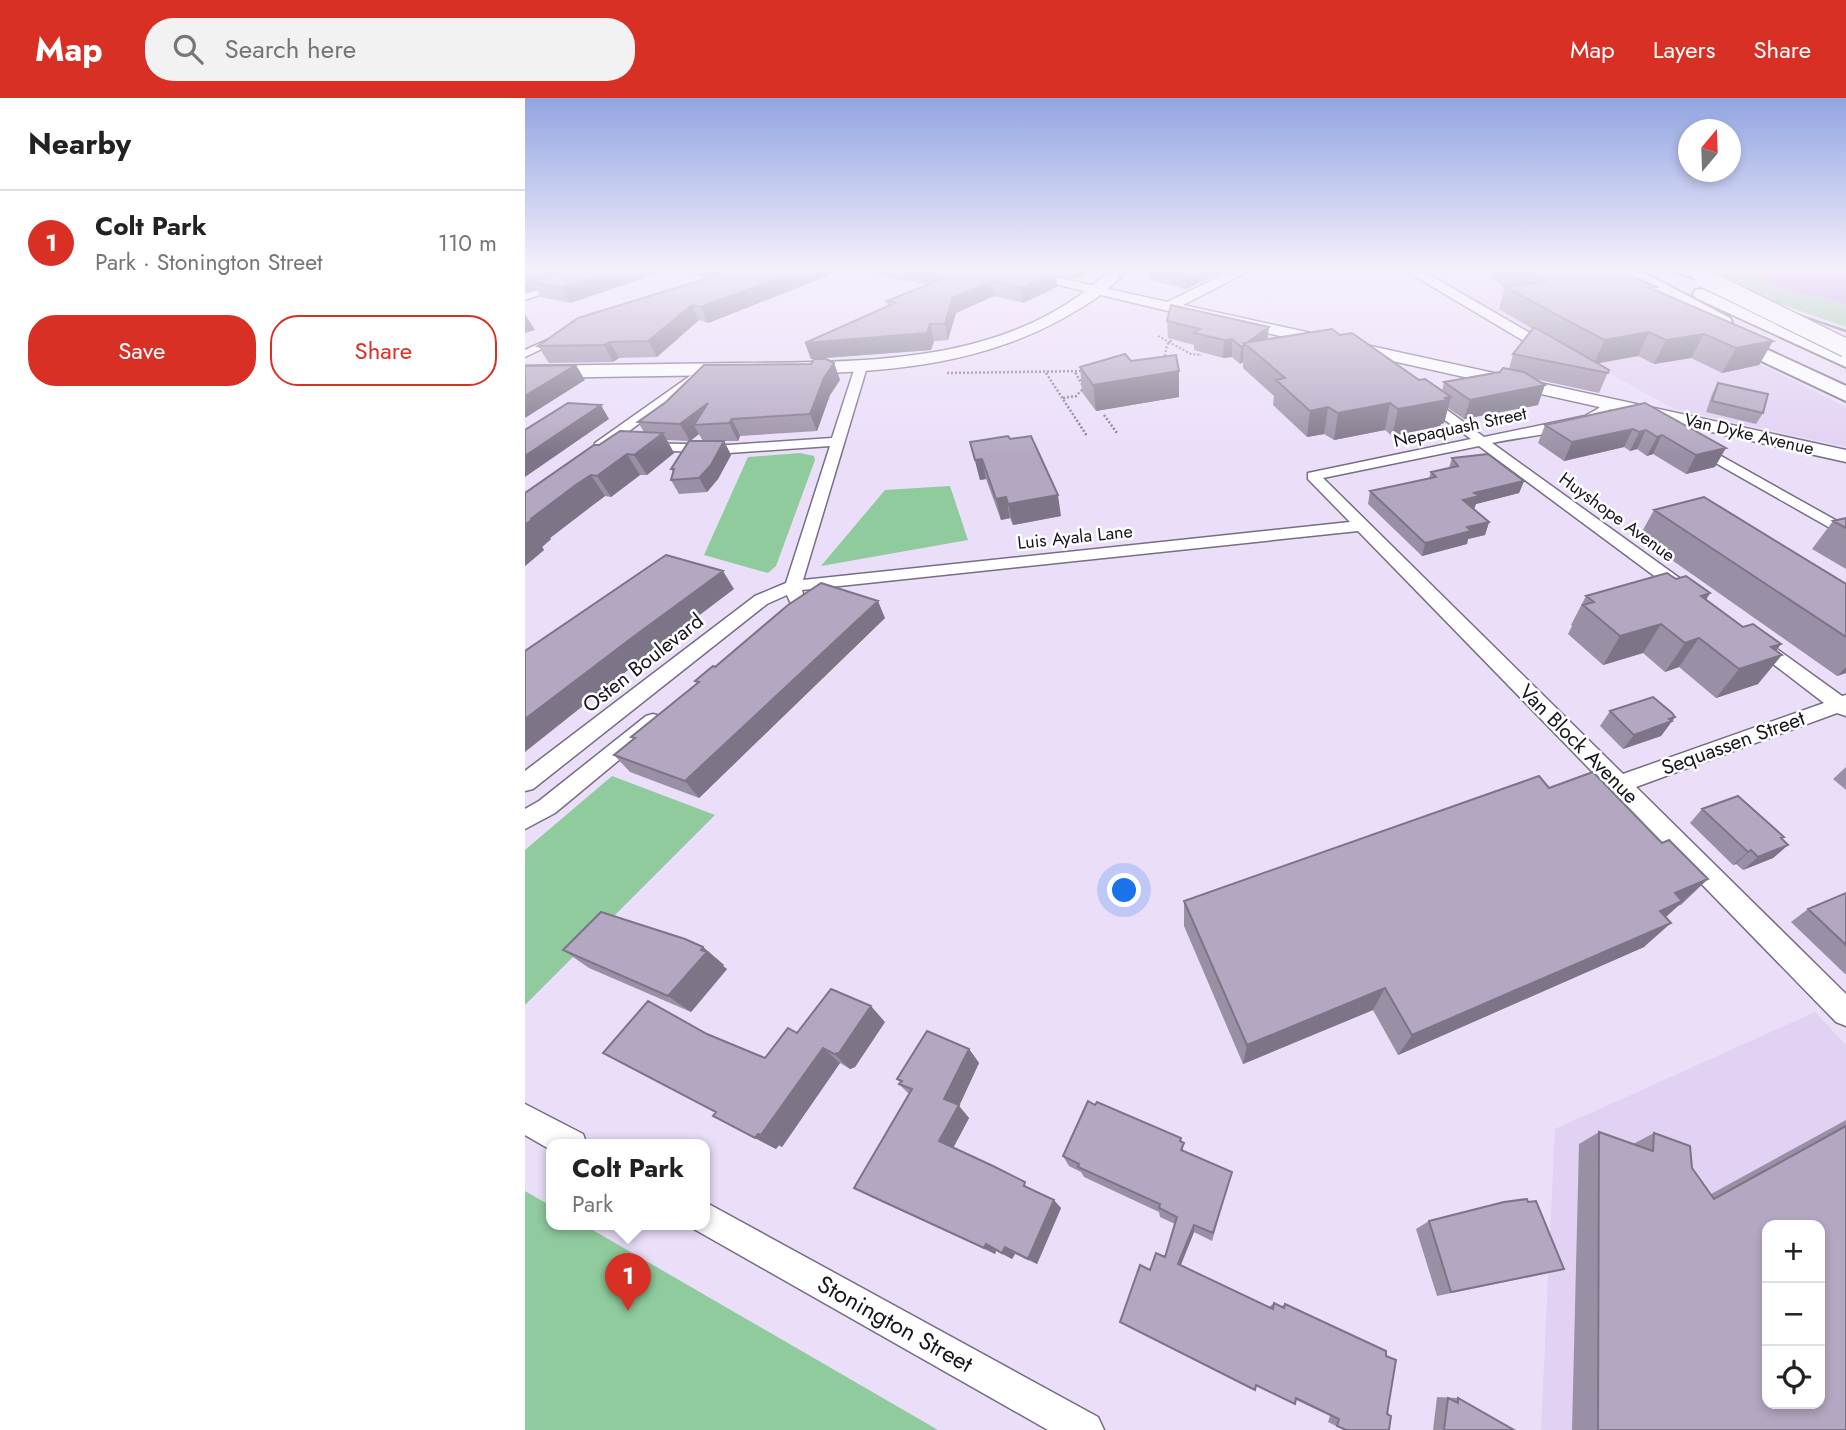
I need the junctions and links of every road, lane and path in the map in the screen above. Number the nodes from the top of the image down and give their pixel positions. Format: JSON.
{"nodes":[{"id":1,"x":1028,"y":330,"type":"edge"},
{"id":2,"x":1261,"y":330,"type":"edge"},
{"id":3,"x":1516,"y":330,"type":"edge"},
{"id":4,"x":1713,"y":330,"type":"edge"},
{"id":5,"x":1740,"y":330,"type":"edge"},
{"id":6,"x":1778,"y":330,"type":"edge"},
{"id":7,"x":1810,"y":330,"type":"edge"},
{"id":8,"x":1170,"y":333,"type":"edge"},
{"id":9,"x":570,"y":334,"type":"edge"},
{"id":10,"x":1158,"y":335,"type":"dead end"},
{"id":11,"x":1169,"y":342,"type":"junction"},
{"id":12,"x":1846,"y":348,"type":"edge"},
{"id":13,"x":525,"y":355,"type":"edge"},
{"id":14,"x":1202,"y":355,"type":"dead end"},
{"id":15,"x":1846,"y":361,"type":"edge"},
{"id":16,"x":861,"y":367,"type":"junction"},
{"id":17,"x":1581,"y":367,"type":"edge"},
{"id":18,"x":706,"y":370,"type":"junction"},
{"id":19,"x":1164,"y":370,"type":"edge"},
{"id":20,"x":1074,"y":371,"type":"junction"},
{"id":21,"x":1087,"y":371,"type":"edge"},
{"id":22,"x":525,"y":372,"type":"edge"},
{"id":23,"x":1046,"y":372,"type":"junction"},
{"id":24,"x":939,"y":373,"type":"dead end"},
{"id":25,"x":1846,"y":380,"type":"edge"},
{"id":26,"x":1093,"y":386,"type":"edge"},
{"id":27,"x":1083,"y":387,"type":"junction"},
{"id":28,"x":1414,"y":391,"type":"edge"},
{"id":29,"x":1624,"y":391,"type":"dead end"},
{"id":30,"x":1846,"y":394,"type":"edge"},
{"id":31,"x":1063,"y":398,"type":"junction"},
{"id":32,"x":1608,"y":403,"type":"junction"},
{"id":33,"x":1104,"y":415,"type":"dead end"},
{"id":34,"x":1665,"y":426,"type":"junction"},
{"id":35,"x":1117,"y":433,"type":"dead end"},
{"id":36,"x":1087,"y":436,"type":"dead end"},
{"id":37,"x":1481,"y":440,"type":"junction"},
{"id":38,"x":837,"y":442,"type":"junction"},
{"id":39,"x":604,"y":443,"type":"junction"},
{"id":40,"x":1846,"y":456,"type":"edge"},
{"id":41,"x":585,"y":457,"type":"edge"},
{"id":42,"x":1313,"y":475,"type":"joint"},
{"id":43,"x":1360,"y":526,"type":"junction"},
{"id":44,"x":1846,"y":532,"type":"edge"},
{"id":45,"x":793,"y":586,"type":"junction"},
{"id":46,"x":1698,"y":600,"type":"edge"},
{"id":47,"x":784,"y":614,"type":"edge"},
{"id":48,"x":1741,"y":632,"type":"edge"},
{"id":49,"x":1844,"y":705,"type":"edge"},
{"id":50,"x":666,"y":710,"type":"edge"},
{"id":51,"x":525,"y":783,"type":"edge"},
{"id":52,"x":1620,"y":784,"type":"junction"},
{"id":53,"x":525,"y":820,"type":"edge"},
{"id":54,"x":1846,"y":1013,"type":"edge"},
{"id":55,"x":525,"y":1119,"type":"edge"},
{"id":56,"x":561,"y":1139,"type":"edge"},
{"id":57,"x":710,"y":1222,"type":"edge"},
{"id":58,"x":1085,"y":1430,"type":"edge"}],
"edges":[{"from":1,"to":16,"type":"main road"},
{"from":2,"to":32,"type":"street","name":"Van Dyke Avenue"},
{"from":3,"to":17,"type":"street"},
{"from":4,"to":30,"type":"highway"},
{"from":5,"to":25,"type":"highway"},
{"from":6,"to":15,"type":"highway"},
{"from":7,"to":12,"type":"highway","bridge":true},
{"from":8,"to":11,"type":"path"},
{"from":9,"to":13,"type":"street"},
{"from":10,"to":11,"type":"path"},
{"from":11,"to":14,"type":"path"},
{"from":11,"to":19,"type":"path"},
{"from":16,"to":18,"type":"main road"},
{"from":16,"to":38,"type":"street"},
{"from":18,"to":22,"type":"main road"},
{"from":18,"to":39,"type":"street"},
{"from":20,"to":21,"type":"path"},
{"from":20,"to":23,"type":"path"},
{"from":20,"to":27,"type":"path"},
{"from":23,"to":24,"type":"path"},
{"from":23,"to":31,"type":"path"},
{"from":26,"to":27,"type":"path"},
{"from":27,"to":31,"type":"path"},
{"from":28,"to":37,"type":"street","name":"Huyshope Avenue"},
{"from":29,"to":34,"type":"street"},
{"from":31,"to":36,"type":"path"},
{"from":32,"to":34,"type":"street","name":"Van Dyke Avenue"},
{"from":32,"to":37,"type":"street","name":"Nepaquash Street"},
{"from":33,"to":35,"type":"path"},
{"from":34,"to":40,"type":"street","name":"Van Dyke Avenue"},
{"from":34,"to":44,"type":"street"},
{"from":37,"to":42,"type":"street","name":"Nepaquash Street"},
{"from":37,"to":46,"type":"street","name":"Huyshope Avenue"},
{"from":38,"to":39,"type":"street"},
{"from":38,"to":45,"type":"street"},
{"from":39,"to":41,"type":"street"},
{"from":42,"to":43,"type":"street","name":"Van Block Avenue"},
{"from":43,"to":45,"type":"street","name":"Luis Ayala Lane"},
{"from":43,"to":52,"type":"street","name":"Van Block Avenue"},
{"from":45,"to":47,"type":"street"},
{"from":45,"to":51,"type":"street","name":"Osten Boulevard"},
{"from":48,"to":49,"type":"street"},
{"from":49,"to":52,"type":"street","name":"Sequassen Street"},
{"from":50,"to":53,"type":"street"},
{"from":52,"to":54,"type":"street","name":"Van Block Avenue"},
{"from":55,"to":56,"type":"street"},
{"from":57,"to":58,"type":"street","name":"Stonington Street"}]}
